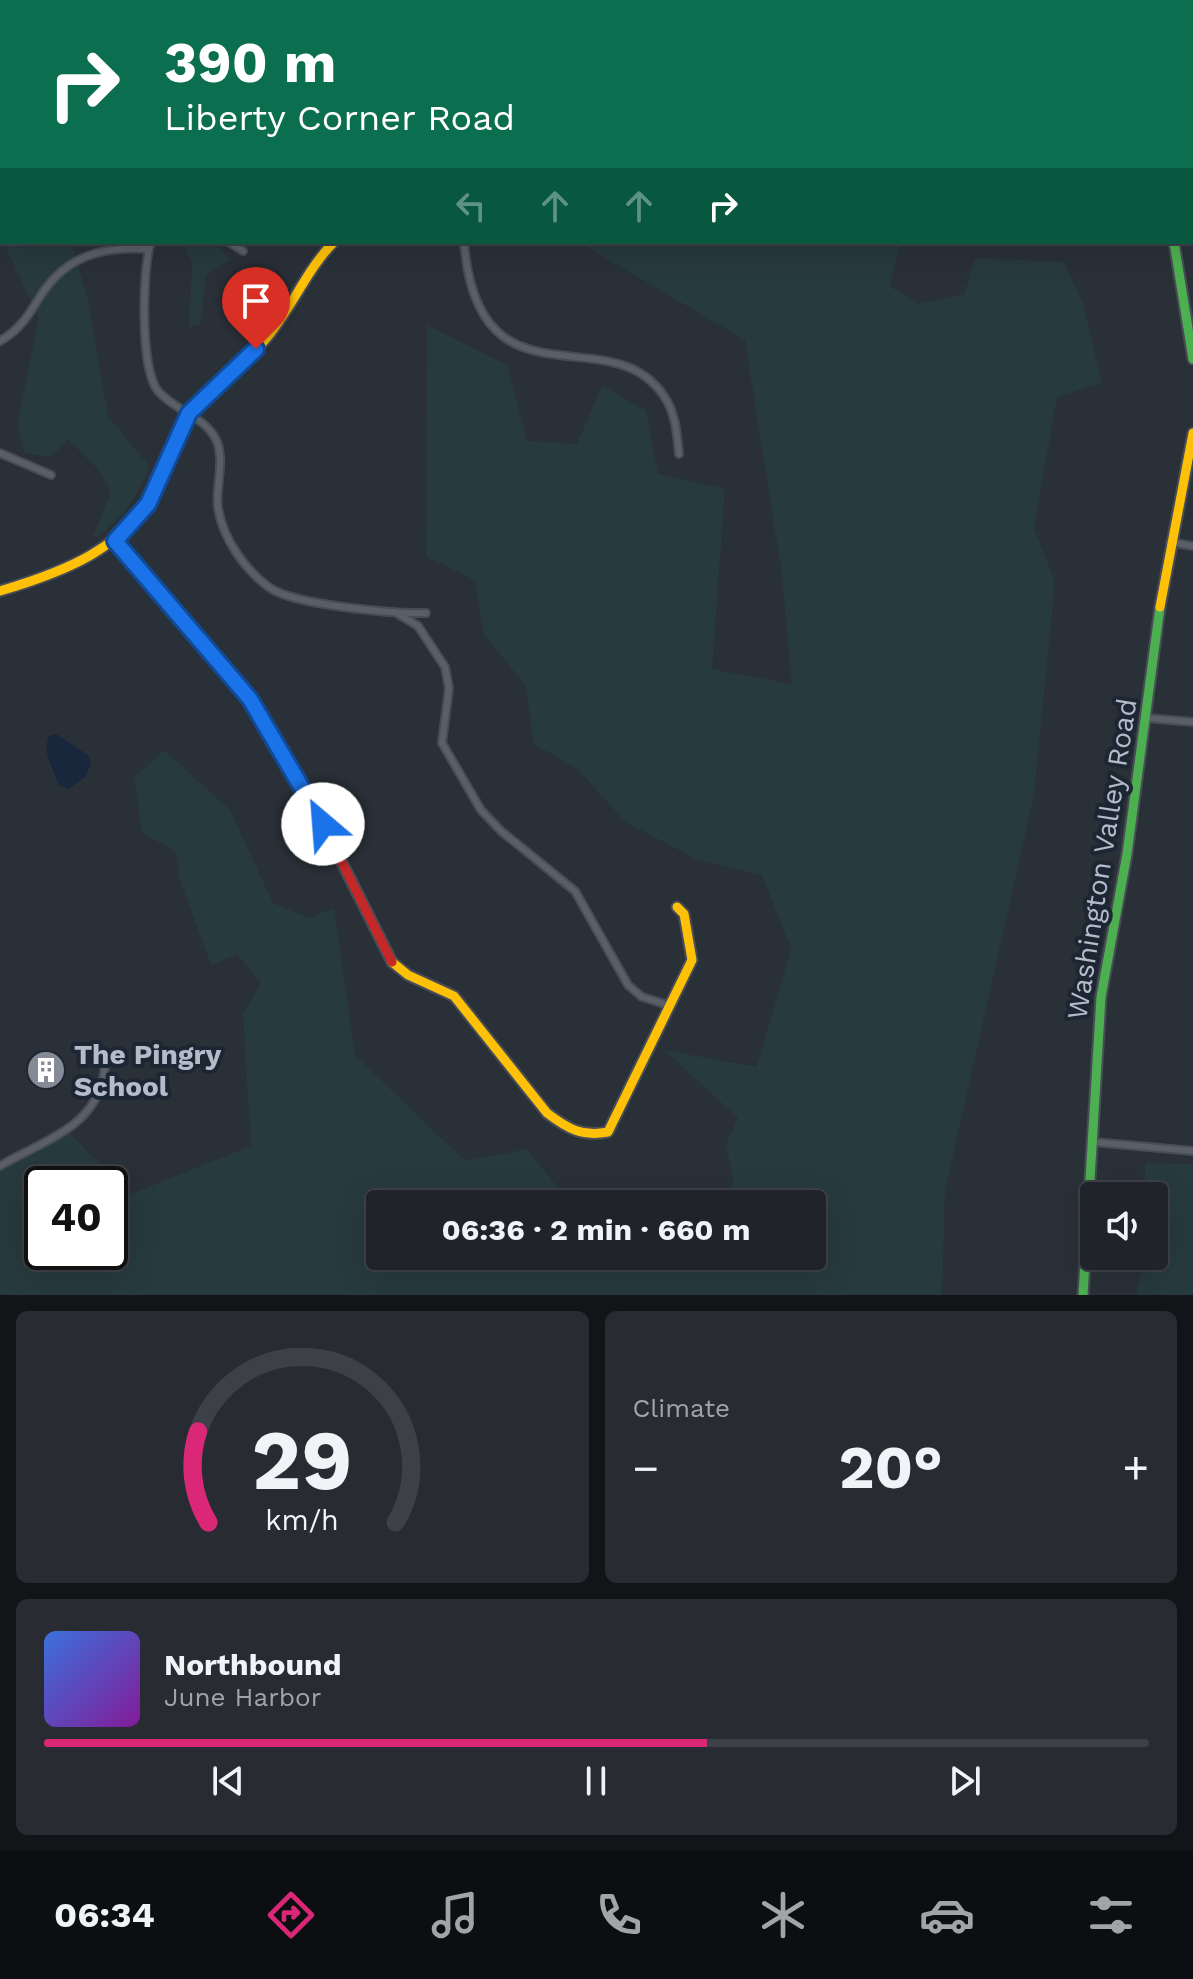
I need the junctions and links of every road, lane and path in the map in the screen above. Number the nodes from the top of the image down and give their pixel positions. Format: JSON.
{"nodes":[{"id":1,"x":232,"y":244,"type":"edge"},
{"id":2,"x":332,"y":244,"type":"edge"},
{"id":3,"x":464,"y":244,"type":"edge"},
{"id":4,"x":1174,"y":244,"type":"edge"},
{"id":5,"x":150,"y":246,"type":"edge"},
{"id":6,"x":243,"y":251,"type":"dead end"},
{"id":7,"x":0,"y":341,"type":"edge"},
{"id":8,"x":1193,"y":359,"type":"edge"},
{"id":9,"x":189,"y":413,"type":"junction"},
{"id":10,"x":1193,"y":433,"type":"edge"},
{"id":11,"x":0,"y":453,"type":"edge"},
{"id":12,"x":679,"y":454,"type":"dead end"},
{"id":13,"x":51,"y":475,"type":"dead end"},
{"id":14,"x":115,"y":541,"type":"junction"},
{"id":15,"x":1170,"y":542,"type":"junction"},
{"id":16,"x":1193,"y":546,"type":"edge"},
{"id":17,"x":0,"y":591,"type":"edge"},
{"id":18,"x":395,"y":612,"type":"junction"},
{"id":19,"x":426,"y":613,"type":"dead end"},
{"id":20,"x":1147,"y":718,"type":"junction"},
{"id":21,"x":1193,"y":722,"type":"edge"},
{"id":22,"x":677,"y":907,"type":"dead end"},
{"id":23,"x":668,"y":1005,"type":"junction"},
{"id":24,"x":101,"y":1052,"type":"dead end"},
{"id":25,"x":1093,"y":1142,"type":"junction"},
{"id":26,"x":1193,"y":1151,"type":"edge"},
{"id":27,"x":0,"y":1166,"type":"edge"},
{"id":28,"x":1083,"y":1295,"type":"edge"}],
"edges":[{"from":1,"to":6,"type":"street"},
{"from":2,"to":9,"type":"street"},
{"from":3,"to":12,"type":"street"},
{"from":4,"to":8,"type":"street"},
{"from":5,"to":7,"type":"street"},
{"from":5,"to":9,"type":"street"},
{"from":9,"to":14,"type":"street"},
{"from":9,"to":18,"type":"street"},
{"from":10,"to":15,"type":"street","name":"Washington Valley Road"},
{"from":11,"to":13,"type":"street"},
{"from":14,"to":17,"type":"street"},
{"from":14,"to":23,"type":"street"},
{"from":15,"to":16,"type":"street"},
{"from":15,"to":20,"type":"street","name":"Washington Valley Road"},
{"from":18,"to":19,"type":"street"},
{"from":18,"to":23,"type":"street"},
{"from":20,"to":21,"type":"street"},
{"from":20,"to":25,"type":"street","name":"Washington Valley Road"},
{"from":22,"to":23,"type":"street"},
{"from":24,"to":27,"type":"street"},
{"from":25,"to":26,"type":"street"},
{"from":25,"to":28,"type":"street","name":"Washington Valley Road"}]}
